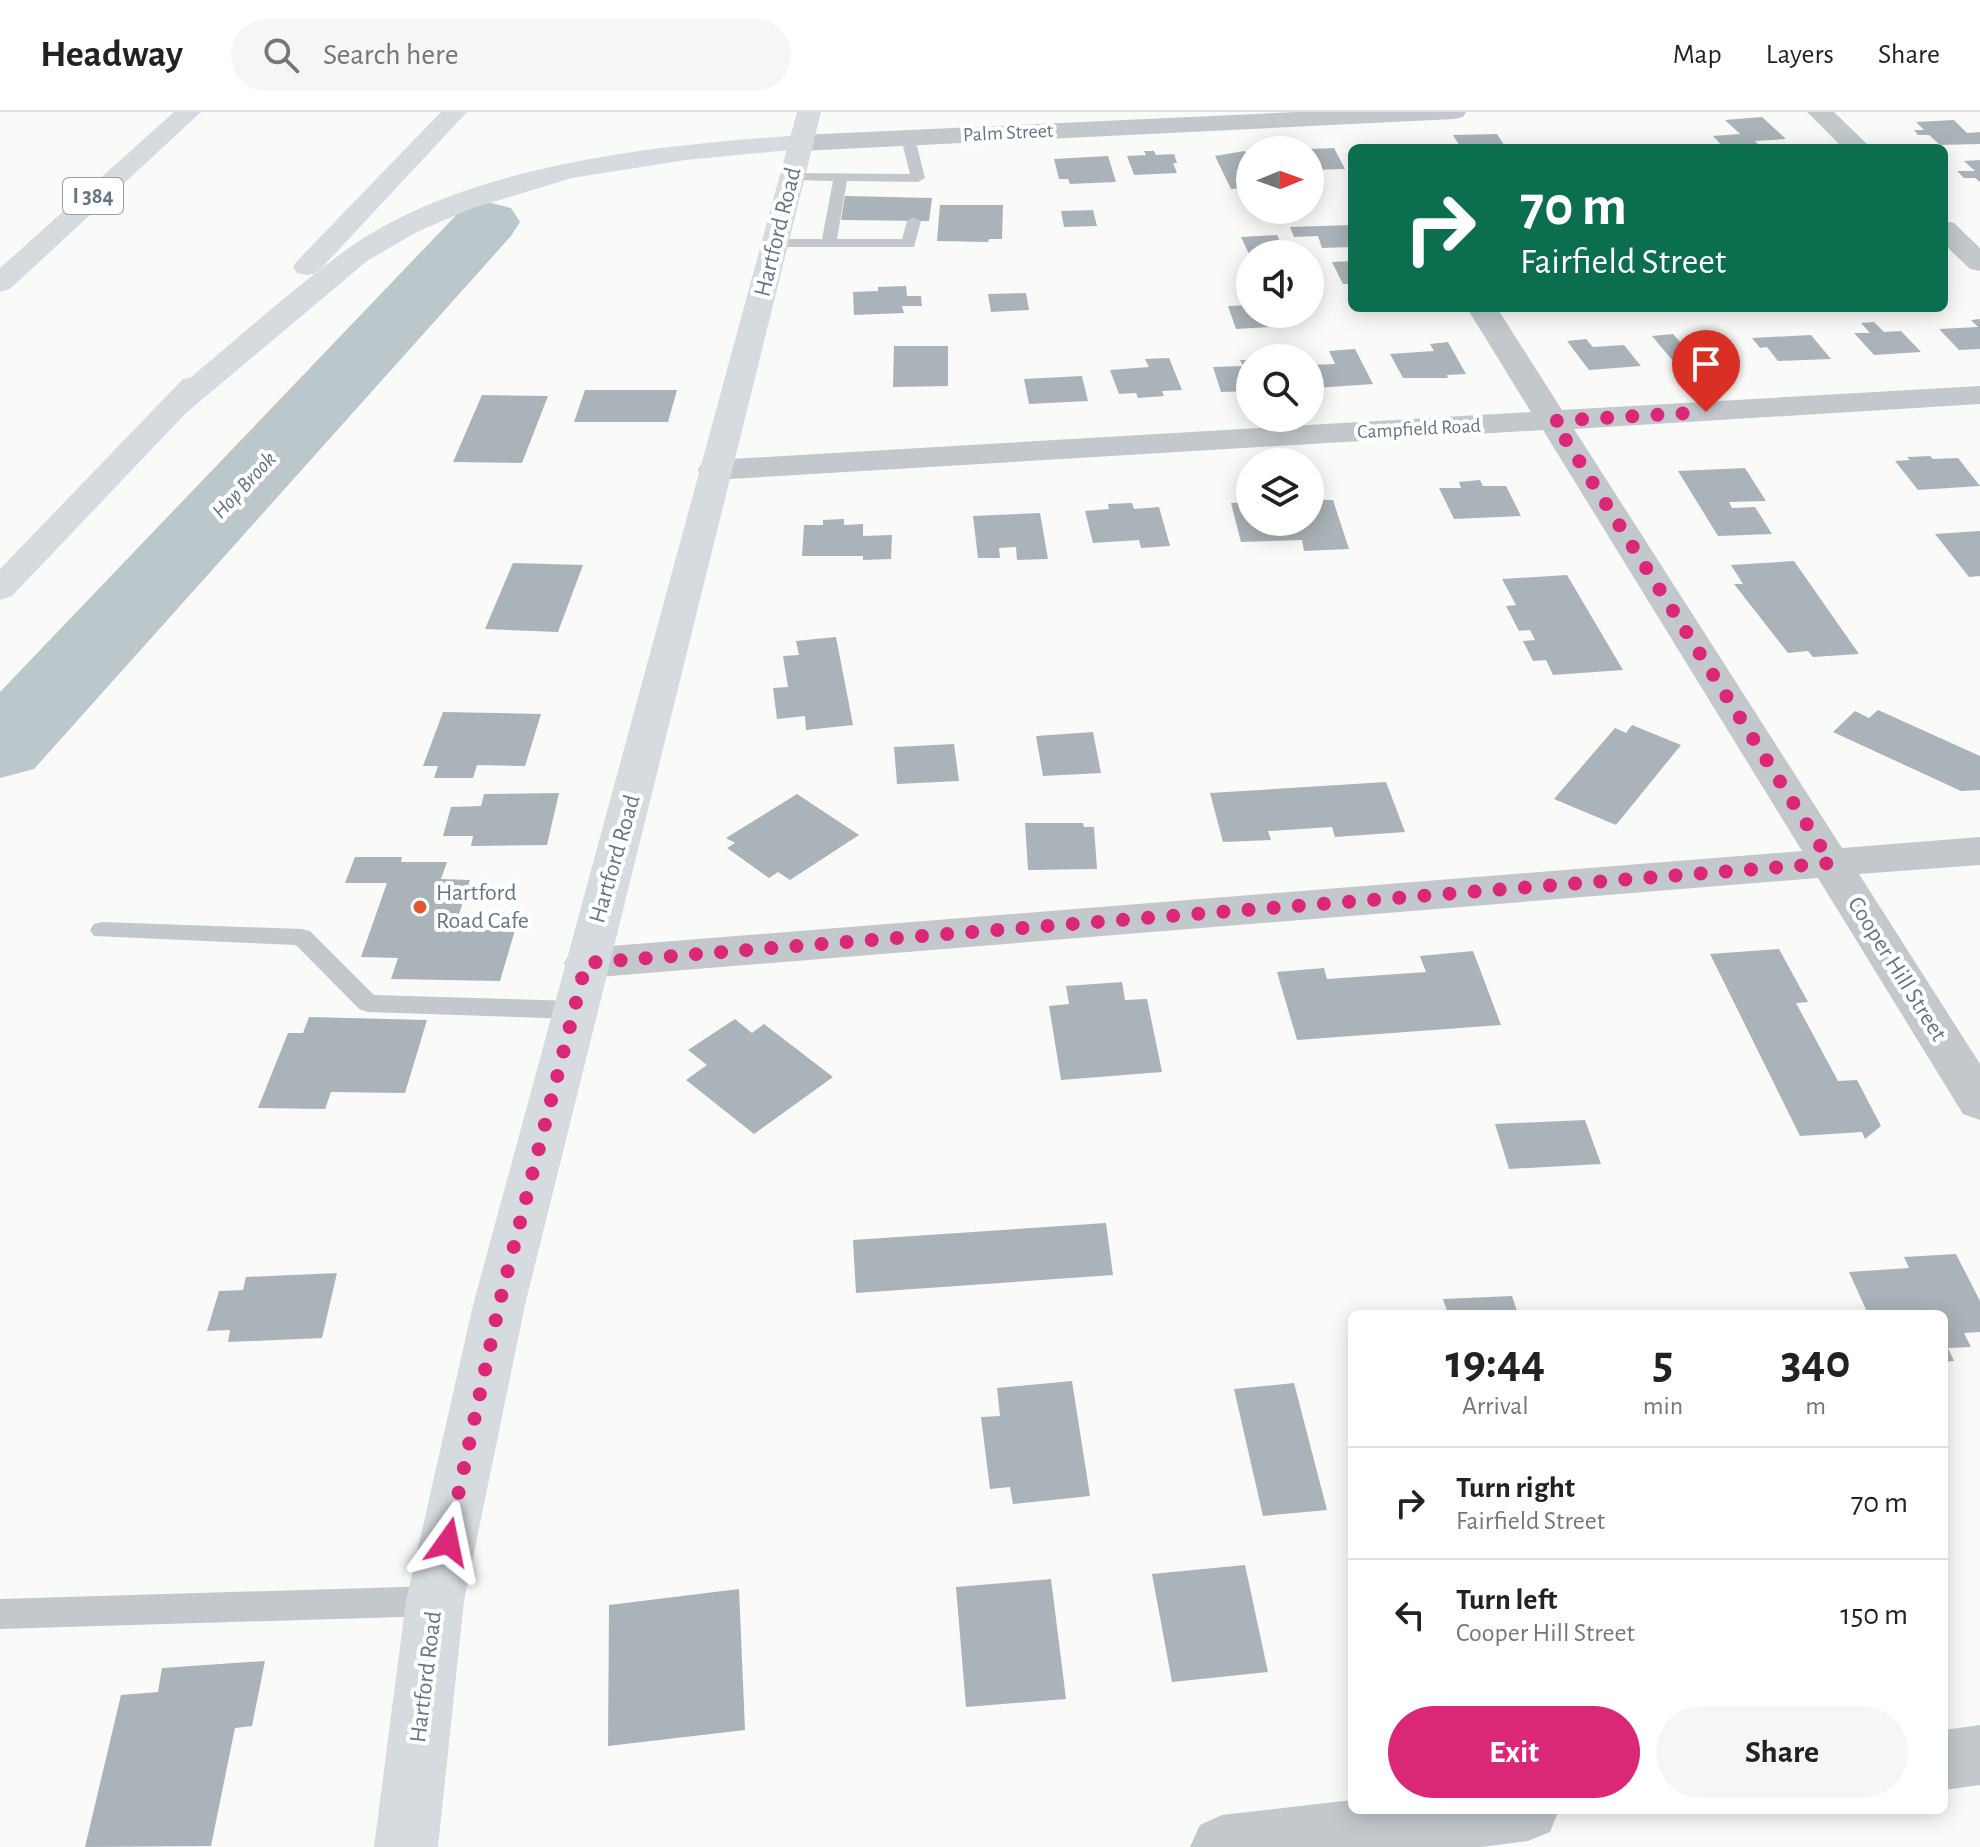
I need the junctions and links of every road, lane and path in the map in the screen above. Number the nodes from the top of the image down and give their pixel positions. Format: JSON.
{"nodes":[{"id":1,"x":189,"y":112,"type":"edge"},
{"id":2,"x":455,"y":112,"type":"edge"},
{"id":3,"x":809,"y":112,"type":"edge"},
{"id":4,"x":1454,"y":112,"type":"edge"},
{"id":5,"x":1819,"y":112,"type":"edge"},
{"id":6,"x":1363,"y":122,"type":"edge"},
{"id":7,"x":908,"y":138,"type":"junction"},
{"id":8,"x":1854,"y":144,"type":"edge"},
{"id":9,"x":796,"y":160,"type":"junction"},
{"id":10,"x":841,"y":177,"type":"junction"},
{"id":11,"x":883,"y":177,"type":"junction"},
{"id":12,"x":918,"y":178,"type":"junction"},
{"id":13,"x":881,"y":197,"type":"dead end"},
{"id":14,"x":916,"y":197,"type":"dead end"},
{"id":15,"x":914,"y":221,"type":"dead end"},
{"id":16,"x":1948,"y":233,"type":"edge"},
{"id":17,"x":775,"y":244,"type":"junction"},
{"id":18,"x":829,"y":244,"type":"junction"},
{"id":19,"x":1980,"y":263,"type":"edge"},
{"id":20,"x":0,"y":283,"type":"edge"},
{"id":21,"x":1485,"y":312,"type":"edge"},
{"id":22,"x":1980,"y":395,"type":"edge"},
{"id":23,"x":175,"y":406,"type":"junction"},
{"id":24,"x":1554,"y":421,"type":"junction"},
{"id":25,"x":714,"y":470,"type":"junction"},
{"id":26,"x":0,"y":589,"type":"edge"},
{"id":27,"x":1980,"y":851,"type":"edge"},
{"id":28,"x":1831,"y":863,"type":"junction"},
{"id":29,"x":102,"y":930,"type":"dead end"},
{"id":30,"x":586,"y":963,"type":"junction"},
{"id":31,"x":574,"y":1010,"type":"junction"},
{"id":32,"x":1980,"y":1102,"type":"edge"},
{"id":33,"x":435,"y":1601,"type":"junction"},
{"id":34,"x":0,"y":1614,"type":"edge"},
{"id":35,"x":1980,"y":1755,"type":"edge"},
{"id":36,"x":1948,"y":1759,"type":"edge"},
{"id":37,"x":1495,"y":1814,"type":"edge"},
{"id":38,"x":406,"y":1847,"type":"edge"},
{"id":39,"x":1222,"y":1847,"type":"edge"}],
"edges":[{"from":1,"to":20,"type":"main road","number":"I 384"},
{"from":2,"to":23,"type":"main road"},
{"from":3,"to":9,"type":"main road","name":"Hartford Road"},
{"from":4,"to":6,"type":"street","name":"Palm Street"},
{"from":5,"to":8,"type":"street"},
{"from":6,"to":7,"type":"street","name":"Palm Street"},
{"from":7,"to":9,"type":"street","name":"Palm Street"},
{"from":7,"to":12,"type":"lane"},
{"from":9,"to":10,"type":"lane"},
{"from":9,"to":17,"type":"main road","name":"Hartford Road"},
{"from":9,"to":23,"type":"main road"},
{"from":10,"to":11,"type":"lane"},
{"from":10,"to":18,"type":"lane"},
{"from":11,"to":12,"type":"lane"},
{"from":11,"to":13,"type":"lane"},
{"from":12,"to":14,"type":"lane"},
{"from":15,"to":18,"type":"lane"},
{"from":16,"to":19,"type":"street"},
{"from":17,"to":18,"type":"lane"},
{"from":17,"to":25,"type":"main road","name":"Hartford Road"},
{"from":21,"to":24,"type":"street","name":"Cooper Hill Street"},
{"from":22,"to":24,"type":"street","name":"Campfield Road"},
{"from":23,"to":26,"type":"main road"},
{"from":24,"to":25,"type":"street","name":"Campfield Road"},
{"from":24,"to":28,"type":"street","name":"Cooper Hill Street"},
{"from":25,"to":30,"type":"main road","name":"Hartford Road"},
{"from":27,"to":28,"type":"street"},
{"from":28,"to":30,"type":"street"},
{"from":28,"to":32,"type":"street","name":"Cooper Hill Street"},
{"from":29,"to":31,"type":"lane"},
{"from":30,"to":31,"type":"main road","name":"Hartford Road"},
{"from":31,"to":33,"type":"main road","name":"Hartford Road"},
{"from":33,"to":34,"type":"lane"},
{"from":33,"to":38,"type":"main road","name":"Hartford Road"},
{"from":35,"to":36,"type":"street"},
{"from":37,"to":39,"type":"street"}]}
